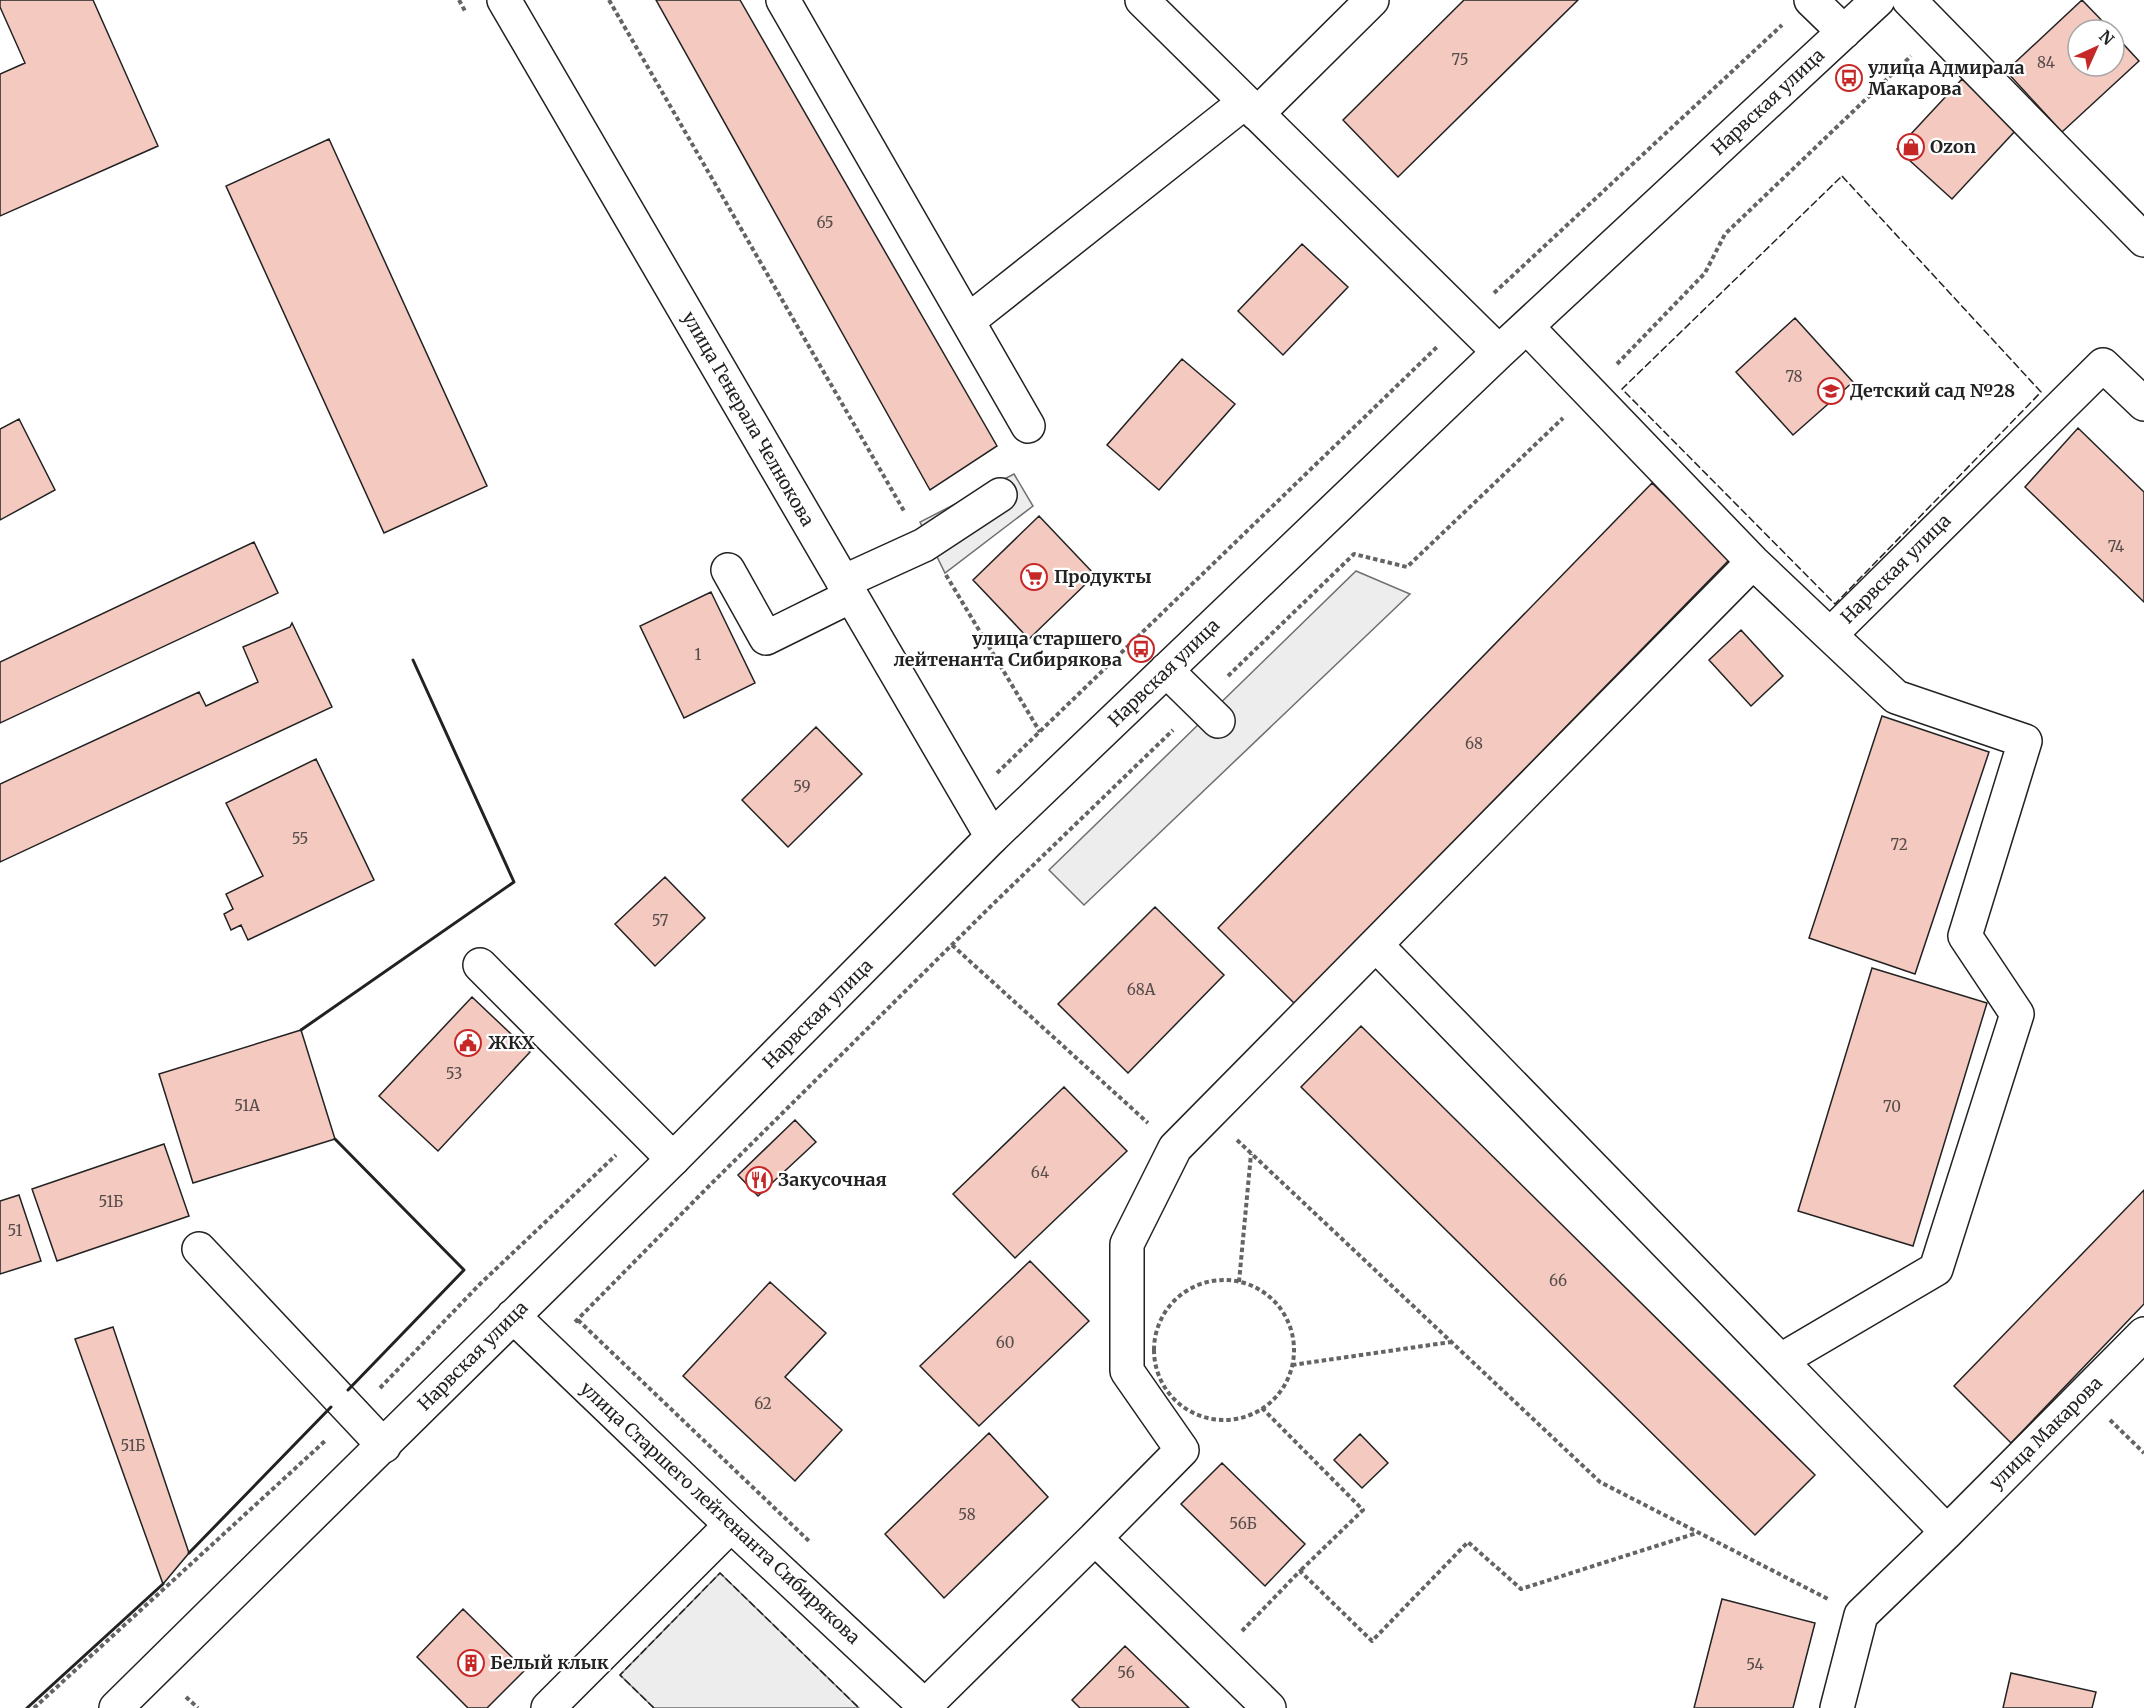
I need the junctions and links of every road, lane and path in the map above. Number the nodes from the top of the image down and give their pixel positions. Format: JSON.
{"nodes":[{"id":1,"x":504,"y":0,"type":"edge"},
{"id":2,"x":609,"y":0,"type":"edge"},
{"id":3,"x":783,"y":0,"type":"edge"},
{"id":4,"x":1142,"y":0,"type":"edge"},
{"id":5,"x":1372,"y":0,"type":"edge"},
{"id":6,"x":1811,"y":0,"type":"edge"},
{"id":7,"x":1878,"y":0,"type":"edge"},
{"id":8,"x":1909,"y":0,"type":"edge"},
{"id":9,"x":1783,"y":24,"type":"dead end"},
{"id":10,"x":1938,"y":30,"type":"junction"},
{"id":11,"x":1844,"y":32,"type":"junction"},
{"id":12,"x":1251,"y":108,"type":"junction"},
{"id":13,"x":2144,"y":240,"type":"edge"},
{"id":14,"x":1466,"y":319,"type":"junction"},
{"id":15,"x":968,"y":321,"type":"junction"},
{"id":16,"x":1527,"y":327,"type":"junction"},
{"id":17,"x":1499,"y":352,"type":"junction"},
{"id":18,"x":1589,"y":393,"type":"junction"},
{"id":19,"x":2144,"y":404,"type":"edge"},
{"id":20,"x":1028,"y":426,"type":"dead end"},
{"id":21,"x":999,"y":495,"type":"dead end"},
{"id":22,"x":924,"y":545,"type":"junction"},
{"id":23,"x":1753,"y":562,"type":"junction"},
{"id":24,"x":728,"y":570,"type":"dead end"},
{"id":25,"x":847,"y":589,"type":"junction"},
{"id":26,"x":1830,"y":635,"type":"junction"},
{"id":27,"x":1166,"y":670,"type":"junction"},
{"id":28,"x":1209,"y":712,"type":"junction"},
{"id":29,"x":1040,"y":732,"type":"junction"},
{"id":30,"x":993,"y":778,"type":"dead end"},
{"id":31,"x":992,"y":837,"type":"junction"},
{"id":32,"x":952,"y":945,"type":"junction"},
{"id":33,"x":1376,"y":945,"type":"junction"},
{"id":34,"x":480,"y":965,"type":"dead end"},
{"id":35,"x":1209,"y":1113,"type":"junction"},
{"id":36,"x":644,"y":1130,"type":"junction"},
{"id":37,"x":1175,"y":1148,"type":"junction"},
{"id":38,"x":1251,"y":1153,"type":"junction"},
{"id":39,"x":673,"y":1159,"type":"junction"},
{"id":40,"x":199,"y":1249,"type":"dead end"},
{"id":41,"x":1239,"y":1282,"type":"junction"},
{"id":42,"x":513,"y":1316,"type":"junction"},
{"id":43,"x":2144,"y":1334,"type":"edge"},
{"id":44,"x":1451,"y":1342,"type":"junction"},
{"id":45,"x":1781,"y":1360,"type":"junction"},
{"id":46,"x":1292,"y":1365,"type":"junction"},
{"id":47,"x":1262,"y":1408,"type":"junction"},
{"id":48,"x":353,"y":1416,"type":"junction"},
{"id":49,"x":384,"y":1446,"type":"junction"},
{"id":50,"x":731,"y":1525,"type":"junction"},
{"id":51,"x":1947,"y":1532,"type":"junction"},
{"id":52,"x":1697,"y":1533,"type":"junction"},
{"id":53,"x":1095,"y":1538,"type":"junction"},
{"id":54,"x":816,"y":1548,"type":"dead end"},
{"id":55,"x":1300,"y":1571,"type":"junction"},
{"id":56,"x":1861,"y":1615,"type":"junction"},
{"id":57,"x":1216,"y":1657,"type":"junction"},
{"id":58,"x":186,"y":1696,"type":"dead end"},
{"id":59,"x":926,"y":1707,"type":"edge"},
{"id":60,"x":34,"y":1708,"type":"edge"},
{"id":61,"x":116,"y":1708,"type":"edge"},
{"id":62,"x":198,"y":1708,"type":"edge"},
{"id":63,"x":548,"y":1708,"type":"edge"},
{"id":64,"x":1269,"y":1708,"type":"edge"},
{"id":65,"x":1836,"y":1708,"type":"edge"}],
"edges":[{"from":1,"to":25,"type":"main road","name":"улица Генерала Челнокова"},
{"from":2,"to":22,"type":"path"},
{"from":3,"to":15,"type":"main road"},
{"from":4,"to":12,"type":"main road"},
{"from":5,"to":12,"type":"main road"},
{"from":6,"to":11,"type":"main road"},
{"from":7,"to":11,"type":"main road","name":"Нарвская улица"},
{"from":8,"to":10,"type":"main road"},
{"from":9,"to":14,"type":"path"},
{"from":10,"to":13,"type":"main road"},
{"from":10,"to":18,"type":"path"},
{"from":11,"to":16,"type":"main road","name":"Нарвская улица"},
{"from":12,"to":14,"type":"main road"},
{"from":12,"to":15,"type":"main road"},
{"from":14,"to":17,"type":"main road"},
{"from":14,"to":29,"type":"path"},
{"from":15,"to":20,"type":"main road"},
{"from":16,"to":17,"type":"main road","name":"Нарвская улица"},
{"from":16,"to":18,"type":"main road","name":"Нарвская улица"},
{"from":17,"to":27,"type":"main road","name":"Нарвская улица"},
{"from":18,"to":23,"type":"main road","name":"Нарвская улица"},
{"from":18,"to":28,"type":"path"},
{"from":19,"to":26,"type":"main road","name":"Нарвская улица"},
{"from":21,"to":22,"type":"main road"},
{"from":22,"to":25,"type":"main road"},
{"from":22,"to":29,"type":"path"},
{"from":23,"to":26,"type":"main road","name":"Нарвская улица"},
{"from":23,"to":33,"type":"main road"},
{"from":24,"to":25,"type":"main road"},
{"from":25,"to":31,"type":"main road","name":"улица Генерала Челнокова"},
{"from":26,"to":45,"type":"main road"},
{"from":27,"to":28,"type":"main road"},
{"from":27,"to":31,"type":"main road","name":"Нарвская улица"},
{"from":28,"to":32,"type":"path"},
{"from":29,"to":30,"type":"path"},
{"from":31,"to":39,"type":"main road","name":"Нарвская улица"},
{"from":32,"to":37,"type":"path"},
{"from":32,"to":54,"type":"path"},
{"from":33,"to":35,"type":"main road"},
{"from":33,"to":45,"type":"main road"},
{"from":34,"to":36,"type":"main road"},
{"from":35,"to":37,"type":"main road"},
{"from":35,"to":38,"type":"path"},
{"from":36,"to":39,"type":"main road"},
{"from":36,"to":48,"type":"path"},
{"from":37,"to":53,"type":"main road"},
{"from":38,"to":41,"type":"path"},
{"from":38,"to":44,"type":"path"},
{"from":39,"to":42,"type":"main road","name":"Нарвская улица"},
{"from":40,"to":48,"type":"main road"},
{"from":41,"to":46,"type":"path"},
{"from":41,"to":47,"type":"path"},
{"from":42,"to":49,"type":"main road","name":"Нарвская улица"},
{"from":42,"to":50,"type":"main road","name":"улица Старшего лейтенанта Сибирякова"},
{"from":43,"to":51,"type":"main road","name":"улица Макарова"},
{"from":44,"to":46,"type":"path"},
{"from":44,"to":52,"type":"path"},
{"from":45,"to":51,"type":"main road"},
{"from":46,"to":47,"type":"path"},
{"from":47,"to":55,"type":"path"},
{"from":48,"to":49,"type":"main road"},
{"from":48,"to":60,"type":"path"},
{"from":49,"to":61,"type":"main road","name":"Нарвская улица"},
{"from":50,"to":59,"type":"main road","name":"улица Старшего лейтенанта Сибирякова"},
{"from":50,"to":63,"type":"main road"},
{"from":51,"to":56,"type":"main road"},
{"from":52,"to":55,"type":"path"},
{"from":52,"to":56,"type":"path"},
{"from":53,"to":57,"type":"main road"},
{"from":53,"to":59,"type":"main road"},
{"from":55,"to":57,"type":"path"},
{"from":56,"to":65,"type":"main road"},
{"from":57,"to":64,"type":"main road"},
{"from":58,"to":62,"type":"path"}]}
